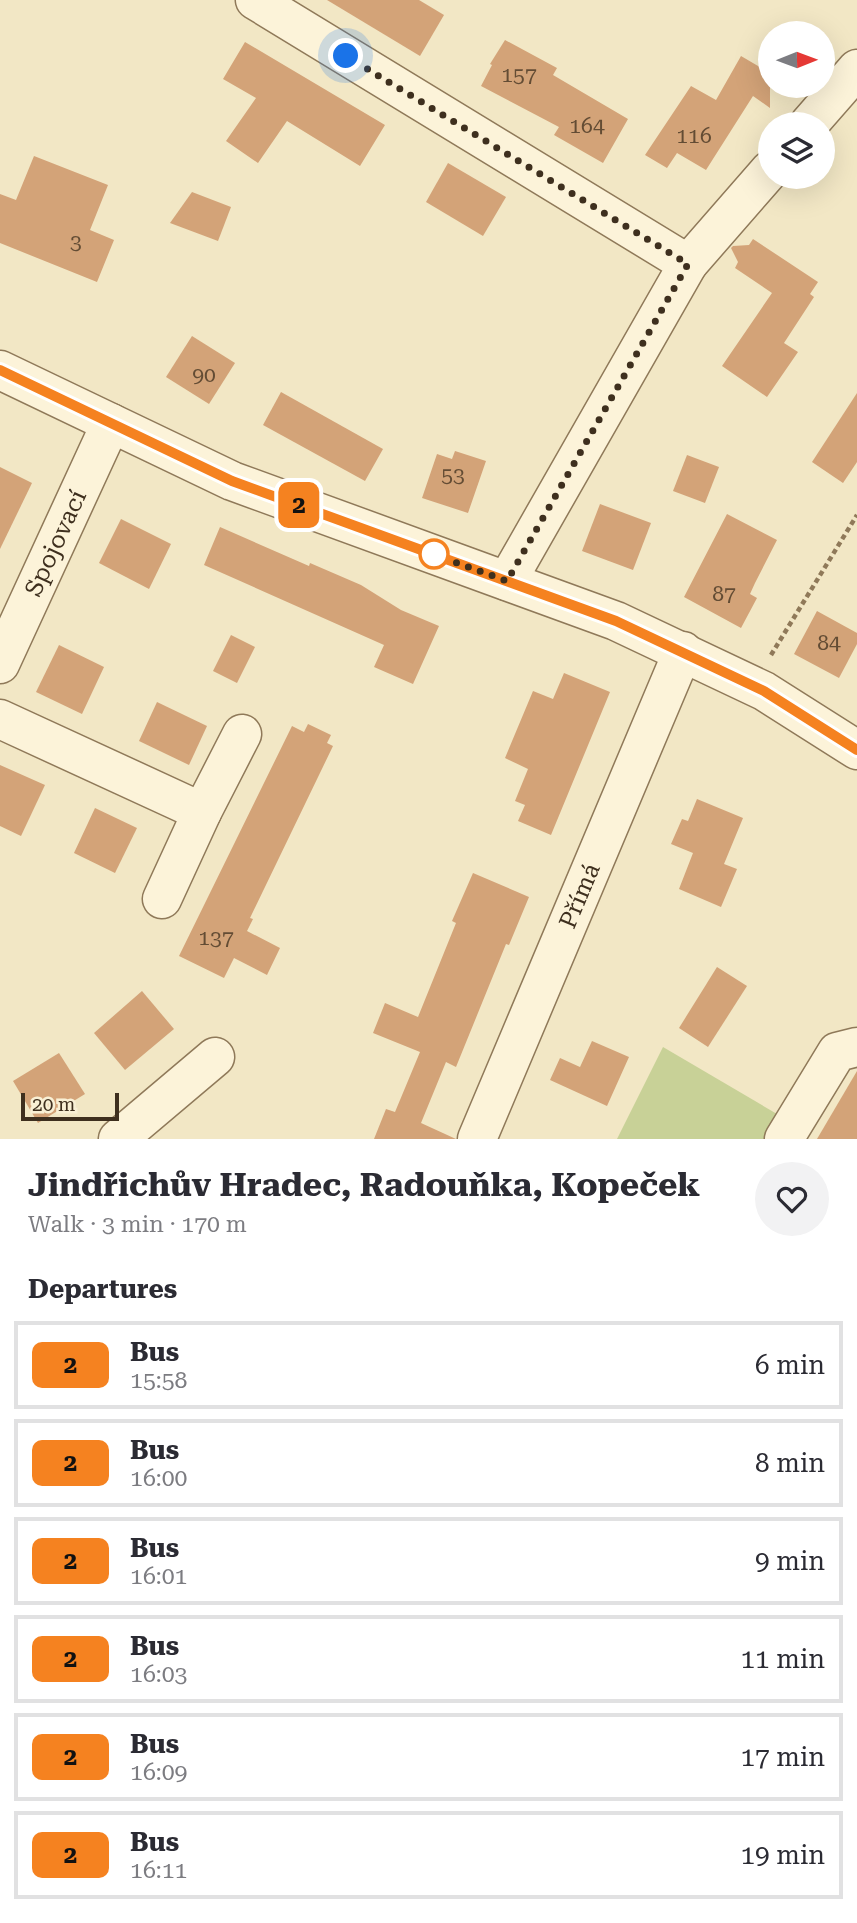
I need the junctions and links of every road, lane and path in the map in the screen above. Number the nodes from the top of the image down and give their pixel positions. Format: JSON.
{"nodes":[{"id":1,"x":255,"y":0,"type":"edge"},
{"id":2,"x":857,"y":69,"type":"edge"},
{"id":3,"x":819,"y":112,"type":"edge"},
{"id":4,"x":758,"y":184,"type":"edge"},
{"id":5,"x":688,"y":264,"type":"junction"},
{"id":6,"x":0,"y":370,"type":"edge"},
{"id":7,"x":111,"y":423,"type":"junction"},
{"id":8,"x":857,"y":515,"type":"edge"},
{"id":9,"x":507,"y":581,"type":"junction"},
{"id":10,"x":683,"y":651,"type":"junction"},
{"id":11,"x":0,"y":664,"type":"edge"},
{"id":12,"x":752,"y":685,"type":"junction"},
{"id":13,"x":0,"y":719,"type":"edge"},
{"id":14,"x":242,"y":734,"type":"dead end"},
{"id":15,"x":857,"y":750,"type":"edge"},
{"id":16,"x":202,"y":812,"type":"junction"},
{"id":17,"x":162,"y":899,"type":"dead end"},
{"id":18,"x":857,"y":1047,"type":"edge"},
{"id":19,"x":215,"y":1057,"type":"dead end"},
{"id":20,"x":118,"y":1139,"type":"edge"},
{"id":21,"x":477,"y":1139,"type":"edge"},
{"id":22,"x":784,"y":1139,"type":"edge"}],
"edges":[{"from":1,"to":5,"type":"street"},
{"from":2,"to":3,"type":"street"},
{"from":4,"to":5,"type":"street"},
{"from":5,"to":9,"type":"street"},
{"from":6,"to":7,"type":"street"},
{"from":7,"to":9,"type":"street"},
{"from":7,"to":11,"type":"street","name":"Spojovací"},
{"from":8,"to":12,"type":"path"},
{"from":9,"to":10,"type":"street"},
{"from":10,"to":12,"type":"street"},
{"from":10,"to":21,"type":"street","name":"Přímá"},
{"from":12,"to":15,"type":"street"},
{"from":13,"to":16,"type":"street"},
{"from":14,"to":16,"type":"street"},
{"from":16,"to":17,"type":"street"},
{"from":18,"to":22,"type":"street"},
{"from":19,"to":20,"type":"street"}]}
